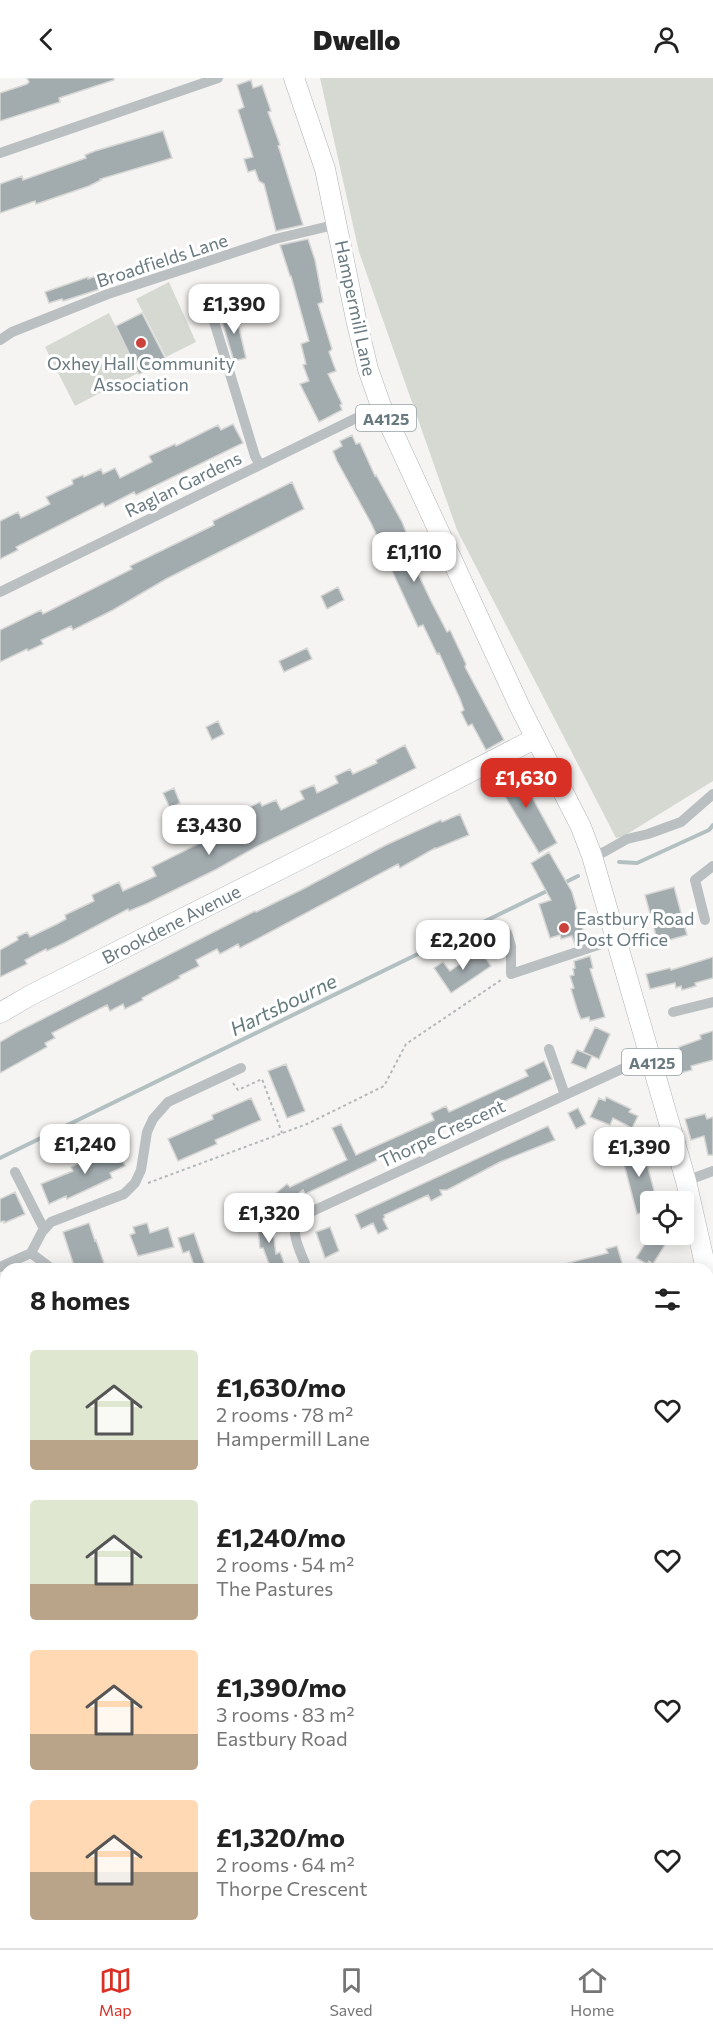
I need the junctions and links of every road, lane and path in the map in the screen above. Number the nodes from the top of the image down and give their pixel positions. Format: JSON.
{"nodes":[{"id":1,"x":218,"y":78,"type":"edge"},
{"id":2,"x":294,"y":78,"type":"edge"},
{"id":3,"x":0,"y":153,"type":"edge"},
{"id":4,"x":338,"y":224,"type":"junction"},
{"id":5,"x":213,"y":318,"type":"dead end"},
{"id":6,"x":0,"y":340,"type":"edge"},
{"id":7,"x":381,"y":406,"type":"junction"},
{"id":8,"x":260,"y":465,"type":"junction"},
{"id":9,"x":0,"y":592,"type":"edge"},
{"id":10,"x":536,"y":738,"type":"junction"},
{"id":11,"x":713,"y":794,"type":"edge"},
{"id":12,"x":592,"y":856,"type":"junction"},
{"id":13,"x":713,"y":866,"type":"edge"},
{"id":14,"x":705,"y":920,"type":"dead end"},
{"id":15,"x":507,"y":933,"type":"dead end"},
{"id":16,"x":616,"y":939,"type":"junction"},
{"id":17,"x":511,"y":974,"type":"junction"},
{"id":18,"x":713,"y":1002,"type":"edge"},
{"id":19,"x":673,"y":1012,"type":"dead end"},
{"id":20,"x":0,"y":1013,"type":"edge"},
{"id":21,"x":549,"y":1049,"type":"dead end"},
{"id":22,"x":650,"y":1056,"type":"junction"},
{"id":23,"x":241,"y":1068,"type":"dead end"},
{"id":24,"x":224,"y":1076,"type":"junction"},
{"id":25,"x":565,"y":1095,"type":"junction"},
{"id":26,"x":282,"y":1133,"type":"junction"},
{"id":27,"x":713,"y":1171,"type":"edge"},
{"id":28,"x":15,"y":1172,"type":"dead end"},
{"id":29,"x":686,"y":1181,"type":"junction"},
{"id":30,"x":148,"y":1184,"type":"dead end"},
{"id":31,"x":44,"y":1229,"type":"junction"},
{"id":32,"x":32,"y":1253,"type":"junction"},
{"id":33,"x":9,"y":1263,"type":"edge"},
{"id":34,"x":44,"y":1263,"type":"edge"},
{"id":35,"x":306,"y":1263,"type":"edge"},
{"id":36,"x":705,"y":1263,"type":"edge"}],
"edges":[{"from":1,"to":3,"type":"street"},
{"from":2,"to":4,"type":"main road","name":"Hampermill Lane","number":"A4125"},
{"from":4,"to":6,"type":"street","name":"Broadfields Lane"},
{"from":4,"to":7,"type":"main road","name":"Hampermill Lane","number":"A4125"},
{"from":5,"to":8,"type":"street"},
{"from":7,"to":8,"type":"street","name":"Raglan Gardens"},
{"from":7,"to":10,"type":"main road","name":"Hampermill Lane","number":"A4125"},
{"from":8,"to":9,"type":"street","name":"Raglan Gardens"},
{"from":10,"to":12,"type":"main road","name":"Hampermill Lane","number":"A4125"},
{"from":10,"to":20,"type":"main road","name":"Brookdene Avenue"},
{"from":11,"to":12,"type":"street"},
{"from":12,"to":16,"type":"main road","number":"A4125"},
{"from":13,"to":14,"type":"street"},
{"from":15,"to":17,"type":"street"},
{"from":16,"to":17,"type":"street"},
{"from":16,"to":22,"type":"main road","number":"A4125"},
{"from":17,"to":26,"type":"path"},
{"from":18,"to":19,"type":"street"},
{"from":21,"to":25,"type":"street"},
{"from":22,"to":25,"type":"street","name":"Thorpe Crescent"},
{"from":22,"to":29,"type":"main road","number":"A4125"},
{"from":23,"to":24,"type":"street"},
{"from":24,"to":26,"type":"path"},
{"from":24,"to":31,"type":"street"},
{"from":25,"to":35,"type":"street","name":"Thorpe Crescent"},
{"from":26,"to":30,"type":"path"},
{"from":27,"to":29,"type":"street"},
{"from":28,"to":31,"type":"street"},
{"from":29,"to":36,"type":"main road","number":"A4125"},
{"from":31,"to":32,"type":"street"},
{"from":32,"to":33,"type":"street"},
{"from":32,"to":34,"type":"street"}]}
